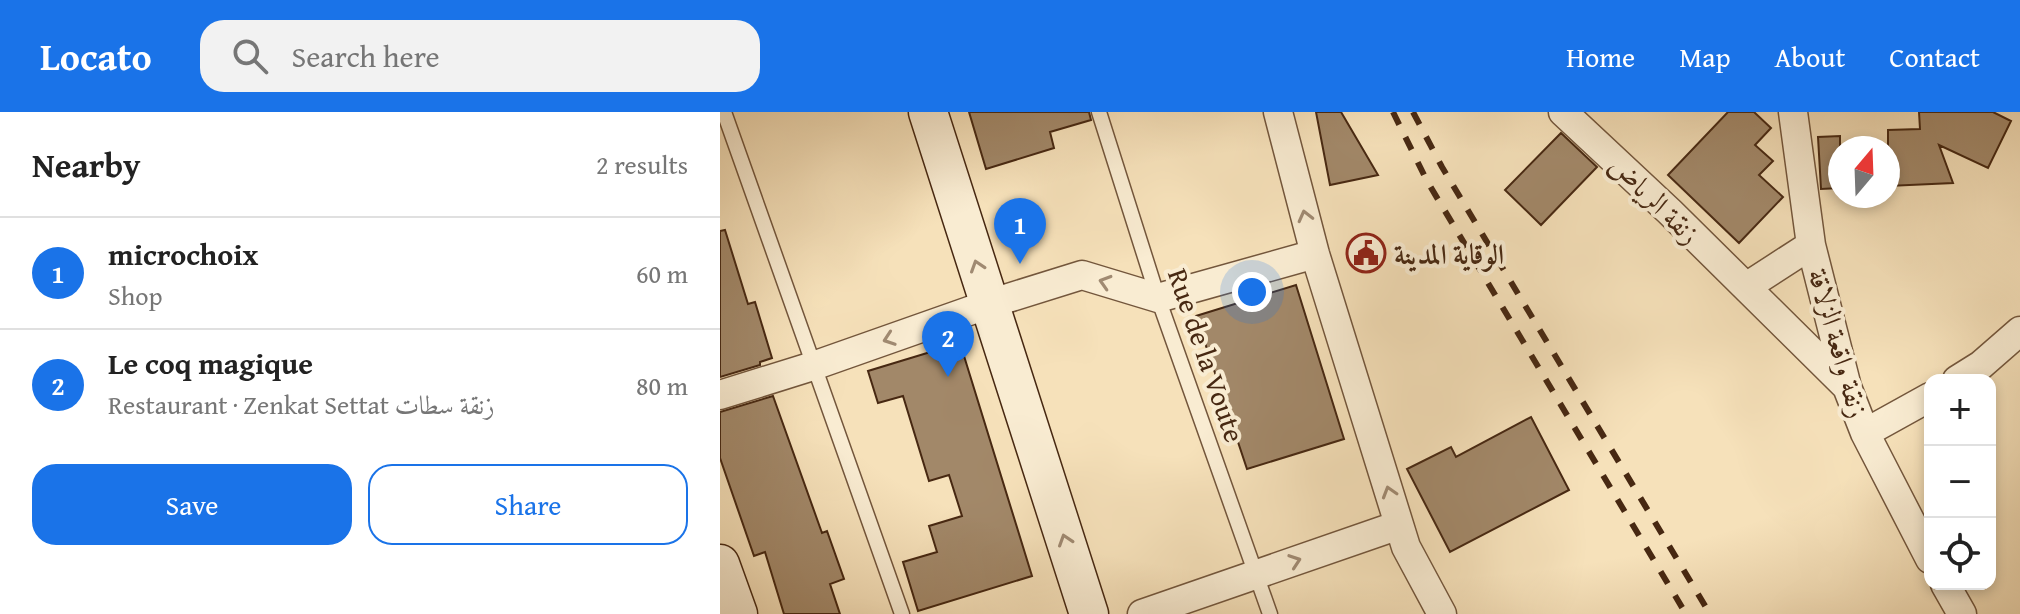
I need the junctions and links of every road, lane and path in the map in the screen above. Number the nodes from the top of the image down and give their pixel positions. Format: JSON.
{"nodes":[{"id":1,"x":724,"y":112,"type":"edge"},
{"id":2,"x":928,"y":112,"type":"edge"},
{"id":3,"x":1099,"y":112,"type":"edge"},
{"id":4,"x":1278,"y":112,"type":"edge"},
{"id":5,"x":1563,"y":112,"type":"edge"},
{"id":6,"x":1793,"y":112,"type":"edge"},
{"id":7,"x":1811,"y":245,"type":"junction"},
{"id":8,"x":1315,"y":254,"type":"junction"},
{"id":9,"x":1746,"y":287,"type":"junction"},
{"id":10,"x":1158,"y":298,"type":"junction"},
{"id":11,"x":989,"y":304,"type":"junction"},
{"id":12,"x":2020,"y":331,"type":"edge"},
{"id":13,"x":813,"y":366,"type":"junction"},
{"id":14,"x":1967,"y":374,"type":"edge"},
{"id":15,"x":1847,"y":387,"type":"junction"},
{"id":16,"x":720,"y":395,"type":"edge"},
{"id":17,"x":1924,"y":400,"type":"edge"},
{"id":18,"x":1865,"y":433,"type":"junction"},
{"id":19,"x":1399,"y":525,"type":"junction"},
{"id":20,"x":1924,"y":547,"type":"edge"},
{"id":21,"x":720,"y":564,"type":"edge"},
{"id":22,"x":1256,"y":574,"type":"junction"},
{"id":23,"x":1948,"y":590,"type":"edge"},
{"id":24,"x":738,"y":614,"type":"edge"},
{"id":25,"x":902,"y":614,"type":"edge"},
{"id":26,"x":1089,"y":614,"type":"edge"},
{"id":27,"x":1142,"y":614,"type":"edge"},
{"id":28,"x":1270,"y":614,"type":"edge"},
{"id":29,"x":1442,"y":614,"type":"edge"},
{"id":30,"x":1962,"y":614,"type":"edge"}],
"edges":[{"from":1,"to":13,"type":"lane"},
{"from":11,"to":2,"type":"main road","one_way":true},
{"from":3,"to":10,"type":"lane","name":"Rue de la Voute"},
{"from":8,"to":4,"type":"street","one_way":true},
{"from":5,"to":9,"type":"street","name":"زنقة الرياض"},
{"from":6,"to":7,"type":"street","name":"زنقة واقعة الزلاقة"},
{"from":7,"to":9,"type":"street"},
{"from":7,"to":15,"type":"street","name":"زنقة واقعة الزلاقة"},
{"from":8,"to":10,"type":"street"},
{"from":19,"to":8,"type":"street","one_way":true},
{"from":9,"to":15,"type":"street","name":"زنقة الرياض"},
{"from":10,"to":11,"type":"street","one_way":true},
{"from":10,"to":22,"type":"lane","name":"Rue de la Voute"},
{"from":11,"to":13,"type":"street","one_way":true},
{"from":26,"to":11,"type":"main road","one_way":true},
{"from":12,"to":14,"type":"street"},
{"from":13,"to":16,"type":"street"},
{"from":13,"to":25,"type":"lane"},
{"from":15,"to":18,"type":"street","name":"زنقة واقعة الزلاقة"},
{"from":17,"to":18,"type":"street"},
{"from":18,"to":20,"type":"street","name":"زنقة واقعة الزلاقة"},
{"from":22,"to":19,"type":"street","one_way":true},
{"from":19,"to":29,"type":"street"},
{"from":21,"to":24,"type":"main road"},
{"from":22,"to":27,"type":"street"},
{"from":22,"to":28,"type":"lane","name":"Rue de la Voute"},
{"from":23,"to":30,"type":"street"}]}
